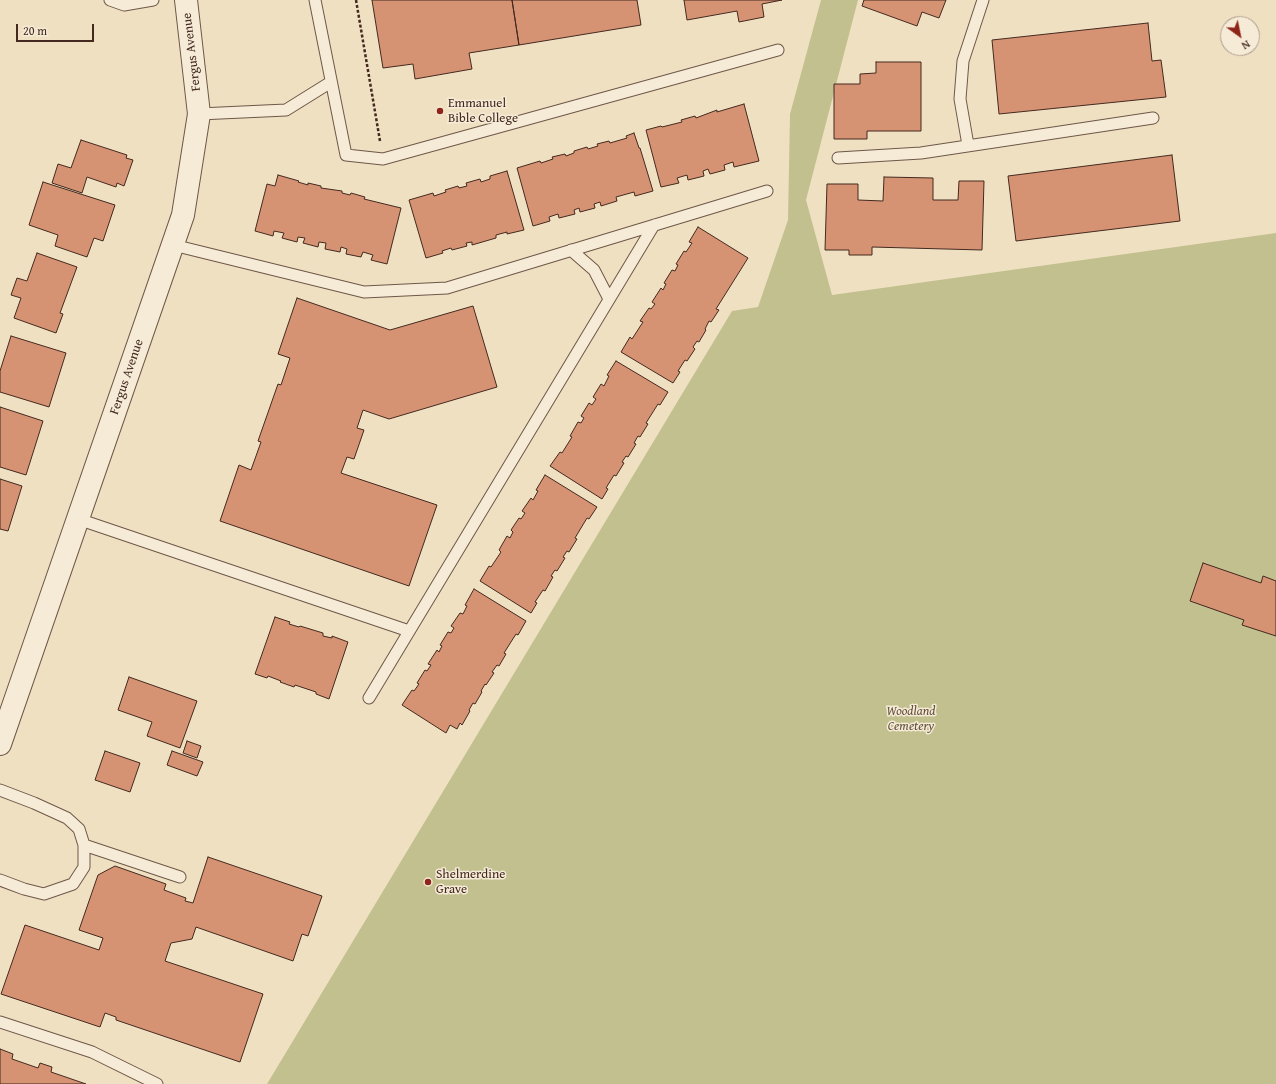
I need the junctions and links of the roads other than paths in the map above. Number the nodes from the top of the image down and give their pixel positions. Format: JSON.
{"nodes":[{"id":1,"x":110,"y":0,"type":"edge"},
{"id":2,"x":153,"y":0,"type":"edge"},
{"id":3,"x":186,"y":0,"type":"edge"},
{"id":4,"x":315,"y":0,"type":"edge"},
{"id":5,"x":984,"y":0,"type":"edge"},
{"id":6,"x":778,"y":50,"type":"dead end"},
{"id":7,"x":331,"y":82,"type":"junction"},
{"id":8,"x":199,"y":114,"type":"junction"},
{"id":9,"x":1153,"y":118,"type":"dead end"},
{"id":10,"x":968,"y":145,"type":"junction"},
{"id":11,"x":838,"y":158,"type":"dead end"},
{"id":12,"x":767,"y":191,"type":"dead end"},
{"id":13,"x":654,"y":225,"type":"junction"},
{"id":14,"x":173,"y":245,"type":"junction"},
{"id":15,"x":571,"y":250,"type":"junction"},
{"id":16,"x":609,"y":299,"type":"junction"},
{"id":17,"x":78,"y":519,"type":"junction"},
{"id":18,"x":409,"y":631,"type":"junction"},
{"id":19,"x":369,"y":698,"type":"dead end"},
{"id":20,"x":5,"y":713,"type":"edge"},
{"id":21,"x":0,"y":744,"type":"edge"},
{"id":22,"x":0,"y":790,"type":"edge"},
{"id":23,"x":84,"y":845,"type":"junction"},
{"id":24,"x":180,"y":876,"type":"dead end"},
{"id":25,"x":0,"y":880,"type":"edge"},
{"id":26,"x":0,"y":1022,"type":"edge"},
{"id":27,"x":157,"y":1084,"type":"edge"}],
"edges":[{"from":1,"to":2,"type":"lane"},
{"from":3,"to":8,"type":"street","name":"Fergus Avenue"},
{"from":4,"to":7,"type":"lane"},
{"from":5,"to":10,"type":"lane"},
{"from":6,"to":7,"type":"lane"},
{"from":7,"to":8,"type":"lane"},
{"from":8,"to":14,"type":"street","name":"Fergus Avenue"},
{"from":9,"to":10,"type":"lane"},
{"from":10,"to":11,"type":"lane"},
{"from":12,"to":13,"type":"lane"},
{"from":13,"to":15,"type":"lane"},
{"from":13,"to":16,"type":"lane"},
{"from":14,"to":15,"type":"lane"},
{"from":14,"to":17,"type":"street","name":"Fergus Avenue"},
{"from":15,"to":16,"type":"lane"},
{"from":16,"to":18,"type":"lane"},
{"from":17,"to":18,"type":"lane"},
{"from":17,"to":20,"type":"street","name":"Fergus Avenue"},
{"from":18,"to":19,"type":"lane"},
{"from":20,"to":21,"type":"street","name":"Fergus Avenue"},
{"from":22,"to":23,"type":"lane"},
{"from":23,"to":24,"type":"lane"},
{"from":23,"to":25,"type":"lane"},
{"from":26,"to":27,"type":"lane"}]}
